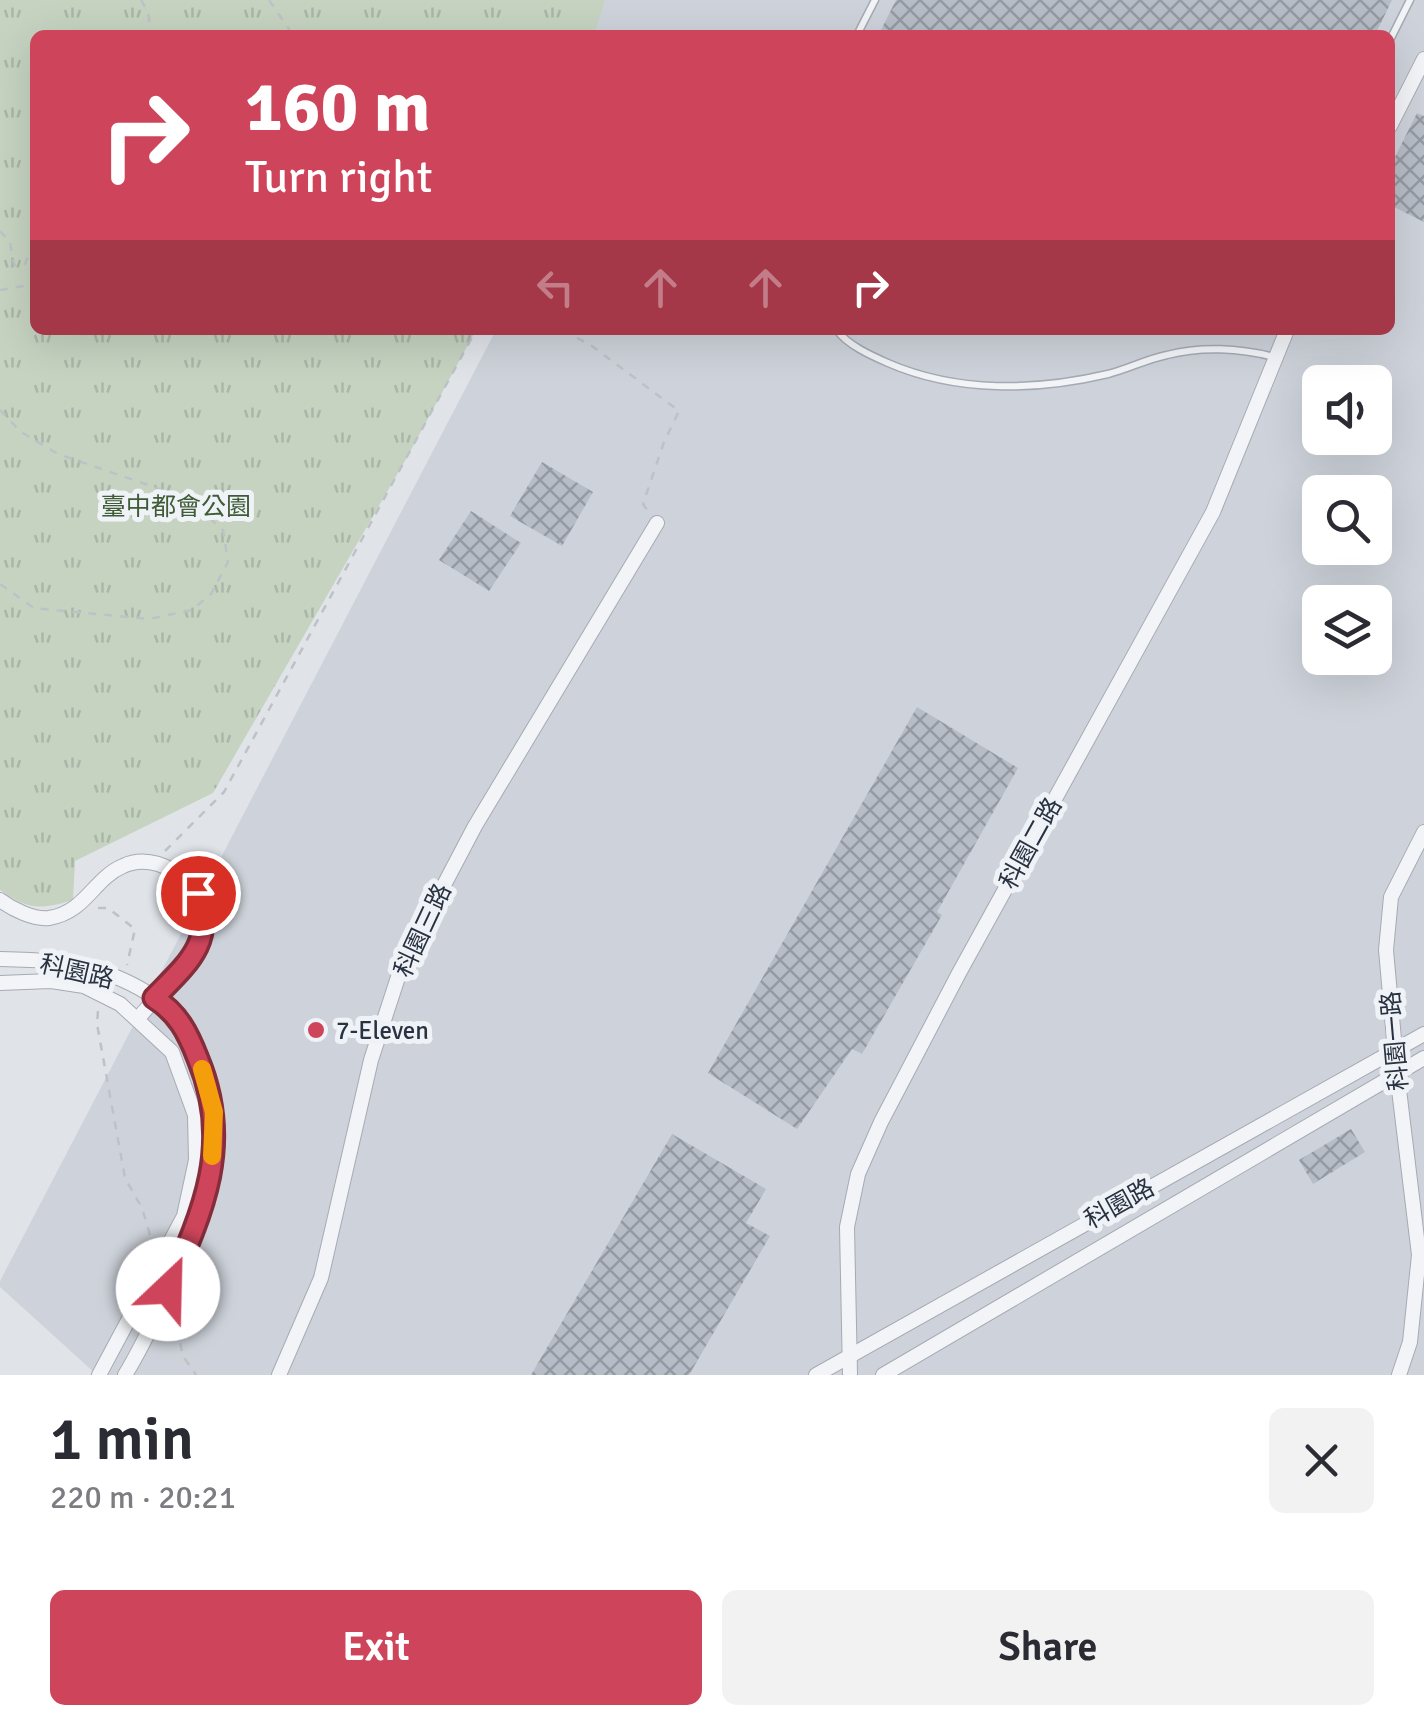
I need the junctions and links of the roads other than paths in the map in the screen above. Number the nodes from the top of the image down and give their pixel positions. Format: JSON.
{"nodes":[{"id":1,"x":875,"y":0,"type":"edge"},
{"id":2,"x":1410,"y":0,"type":"edge"},
{"id":3,"x":860,"y":30,"type":"edge"},
{"id":4,"x":1395,"y":30,"type":"edge"},
{"id":5,"x":1424,"y":59,"type":"edge"},
{"id":6,"x":1395,"y":116,"type":"edge"},
{"id":7,"x":840,"y":335,"type":"edge"},
{"id":8,"x":1285,"y":335,"type":"edge"},
{"id":9,"x":1274,"y":357,"type":"junction"},
{"id":10,"x":656,"y":523,"type":"road end"},
{"id":11,"x":1424,"y":832,"type":"edge"},
{"id":12,"x":0,"y":900,"type":"edge"},
{"id":13,"x":0,"y":959,"type":"edge"},
{"id":14,"x":0,"y":983,"type":"edge"},
{"id":15,"x":154,"y":998,"type":"junction"},
{"id":16,"x":138,"y":1019,"type":"junction"},
{"id":17,"x":1424,"y":1034,"type":"edge"},
{"id":18,"x":1395,"y":1052,"type":"junction"},
{"id":19,"x":1424,"y":1058,"type":"edge"},
{"id":20,"x":1396,"y":1074,"type":"junction"},
{"id":21,"x":1422,"y":1255,"type":"edge"},
{"id":22,"x":848,"y":1357,"type":"junction"},
{"id":23,"x":99,"y":1375,"type":"edge"},
{"id":24,"x":125,"y":1375,"type":"edge"},
{"id":25,"x":279,"y":1375,"type":"edge"},
{"id":26,"x":816,"y":1375,"type":"edge"},
{"id":27,"x":850,"y":1375,"type":"edge"},
{"id":28,"x":884,"y":1375,"type":"edge"},
{"id":29,"x":1399,"y":1375,"type":"edge"}],
"edges":[{"from":1,"to":3,"type":"lane"},
{"from":2,"to":4,"type":"lane"},
{"from":5,"to":6,"type":"street"},
{"from":7,"to":9,"type":"lane"},
{"from":8,"to":9,"type":"street","name":"科園二路"},
{"from":9,"to":22,"type":"street","name":"科園二路"},
{"from":10,"to":25,"type":"street","name":"科園三路"},
{"from":11,"to":18,"type":"street","name":"科園一路"},
{"from":12,"to":15,"type":"street"},
{"from":13,"to":15,"type":"street","name":"科園路"},
{"from":14,"to":16,"type":"street","name":"科園路"},
{"from":15,"to":16,"type":"street"},
{"from":15,"to":24,"type":"street","name":"科園路"},
{"from":16,"to":23,"type":"street","name":"科園路"},
{"from":17,"to":18,"type":"street","name":"科園路"},
{"from":18,"to":20,"type":"street","name":"科園一路"},
{"from":18,"to":22,"type":"street","name":"科園路"},
{"from":19,"to":20,"type":"street","name":"科園路"},
{"from":20,"to":21,"type":"street","name":"科園一路"},
{"from":20,"to":28,"type":"street","name":"科園路"},
{"from":21,"to":29,"type":"street","name":"科園一路"},
{"from":22,"to":26,"type":"street","name":"科園路"},
{"from":22,"to":27,"type":"street","name":"科園二路"}]}
